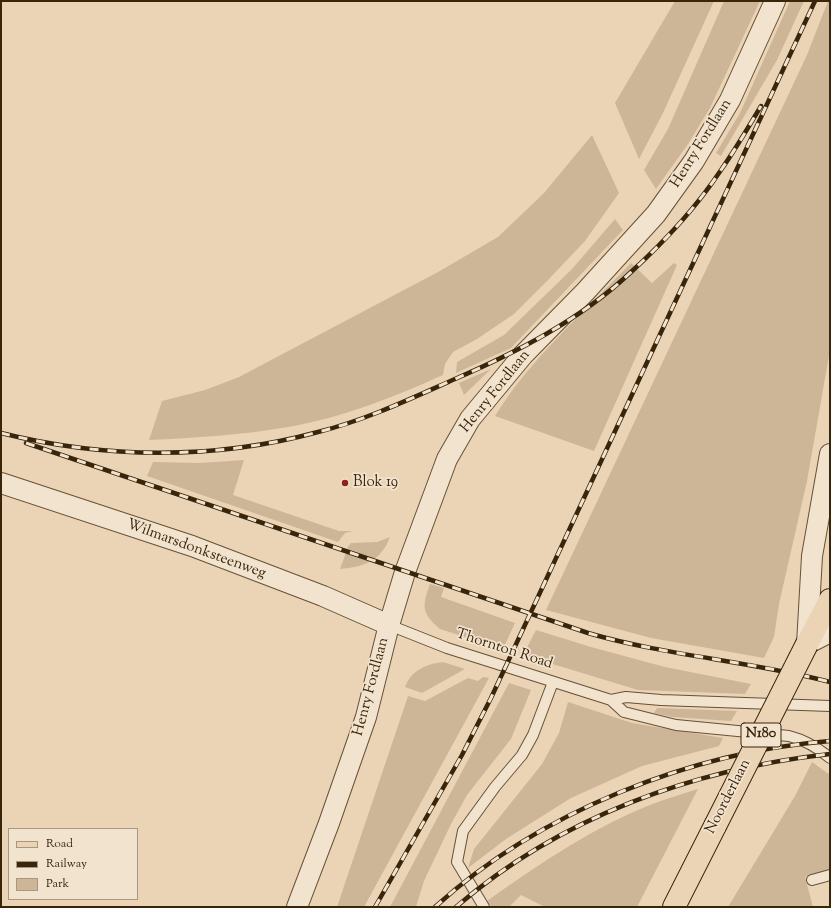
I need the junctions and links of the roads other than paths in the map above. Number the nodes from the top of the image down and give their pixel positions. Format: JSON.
{"nodes":[{"id":1,"x":775,"y":1,"type":"edge"},
{"id":2,"x":830,"y":454,"type":"edge"},
{"id":3,"x":1,"y":483,"type":"edge"},
{"id":4,"x":830,"y":600,"type":"edge"},
{"id":5,"x":388,"y":625,"type":"junction"},
{"id":6,"x":830,"y":632,"type":"edge"},
{"id":7,"x":807,"y":644,"type":"junction"},
{"id":8,"x":553,"y":682,"type":"junction"},
{"id":9,"x":612,"y":700,"type":"junction"},
{"id":10,"x":830,"y":706,"type":"edge"},
{"id":11,"x":830,"y":758,"type":"edge"},
{"id":12,"x":830,"y":875,"type":"edge"},
{"id":13,"x":812,"y":880,"type":"dead end"},
{"id":14,"x":297,"y":907,"type":"edge"},
{"id":15,"x":484,"y":907,"type":"edge"},
{"id":16,"x":674,"y":907,"type":"edge"}],
"edges":[{"from":1,"to":5,"type":"street","name":"Henry Fordlaan"},
{"from":2,"to":7,"type":"street","name":"Noorderlaan"},
{"from":3,"to":5,"type":"street","name":"Wilmarsdonksteenweg"},
{"from":4,"to":7,"type":"main road","name":"Noorderlaan","number":"N180"},
{"from":5,"to":8,"type":"lane","name":"Thornton Road"},
{"from":5,"to":14,"type":"street","name":"Henry Fordlaan"},
{"from":6,"to":7,"type":"street"},
{"from":7,"to":16,"type":"main road","name":"Noorderlaan","number":"N180","bridge":true},
{"from":8,"to":9,"type":"lane","name":"Thornton Road"},
{"from":8,"to":15,"type":"lane"},
{"from":9,"to":10,"type":"lane","name":"Thornton Road"},
{"from":9,"to":11,"type":"lane","name":"Thornton Road"},
{"from":12,"to":13,"type":"lane"}]}
